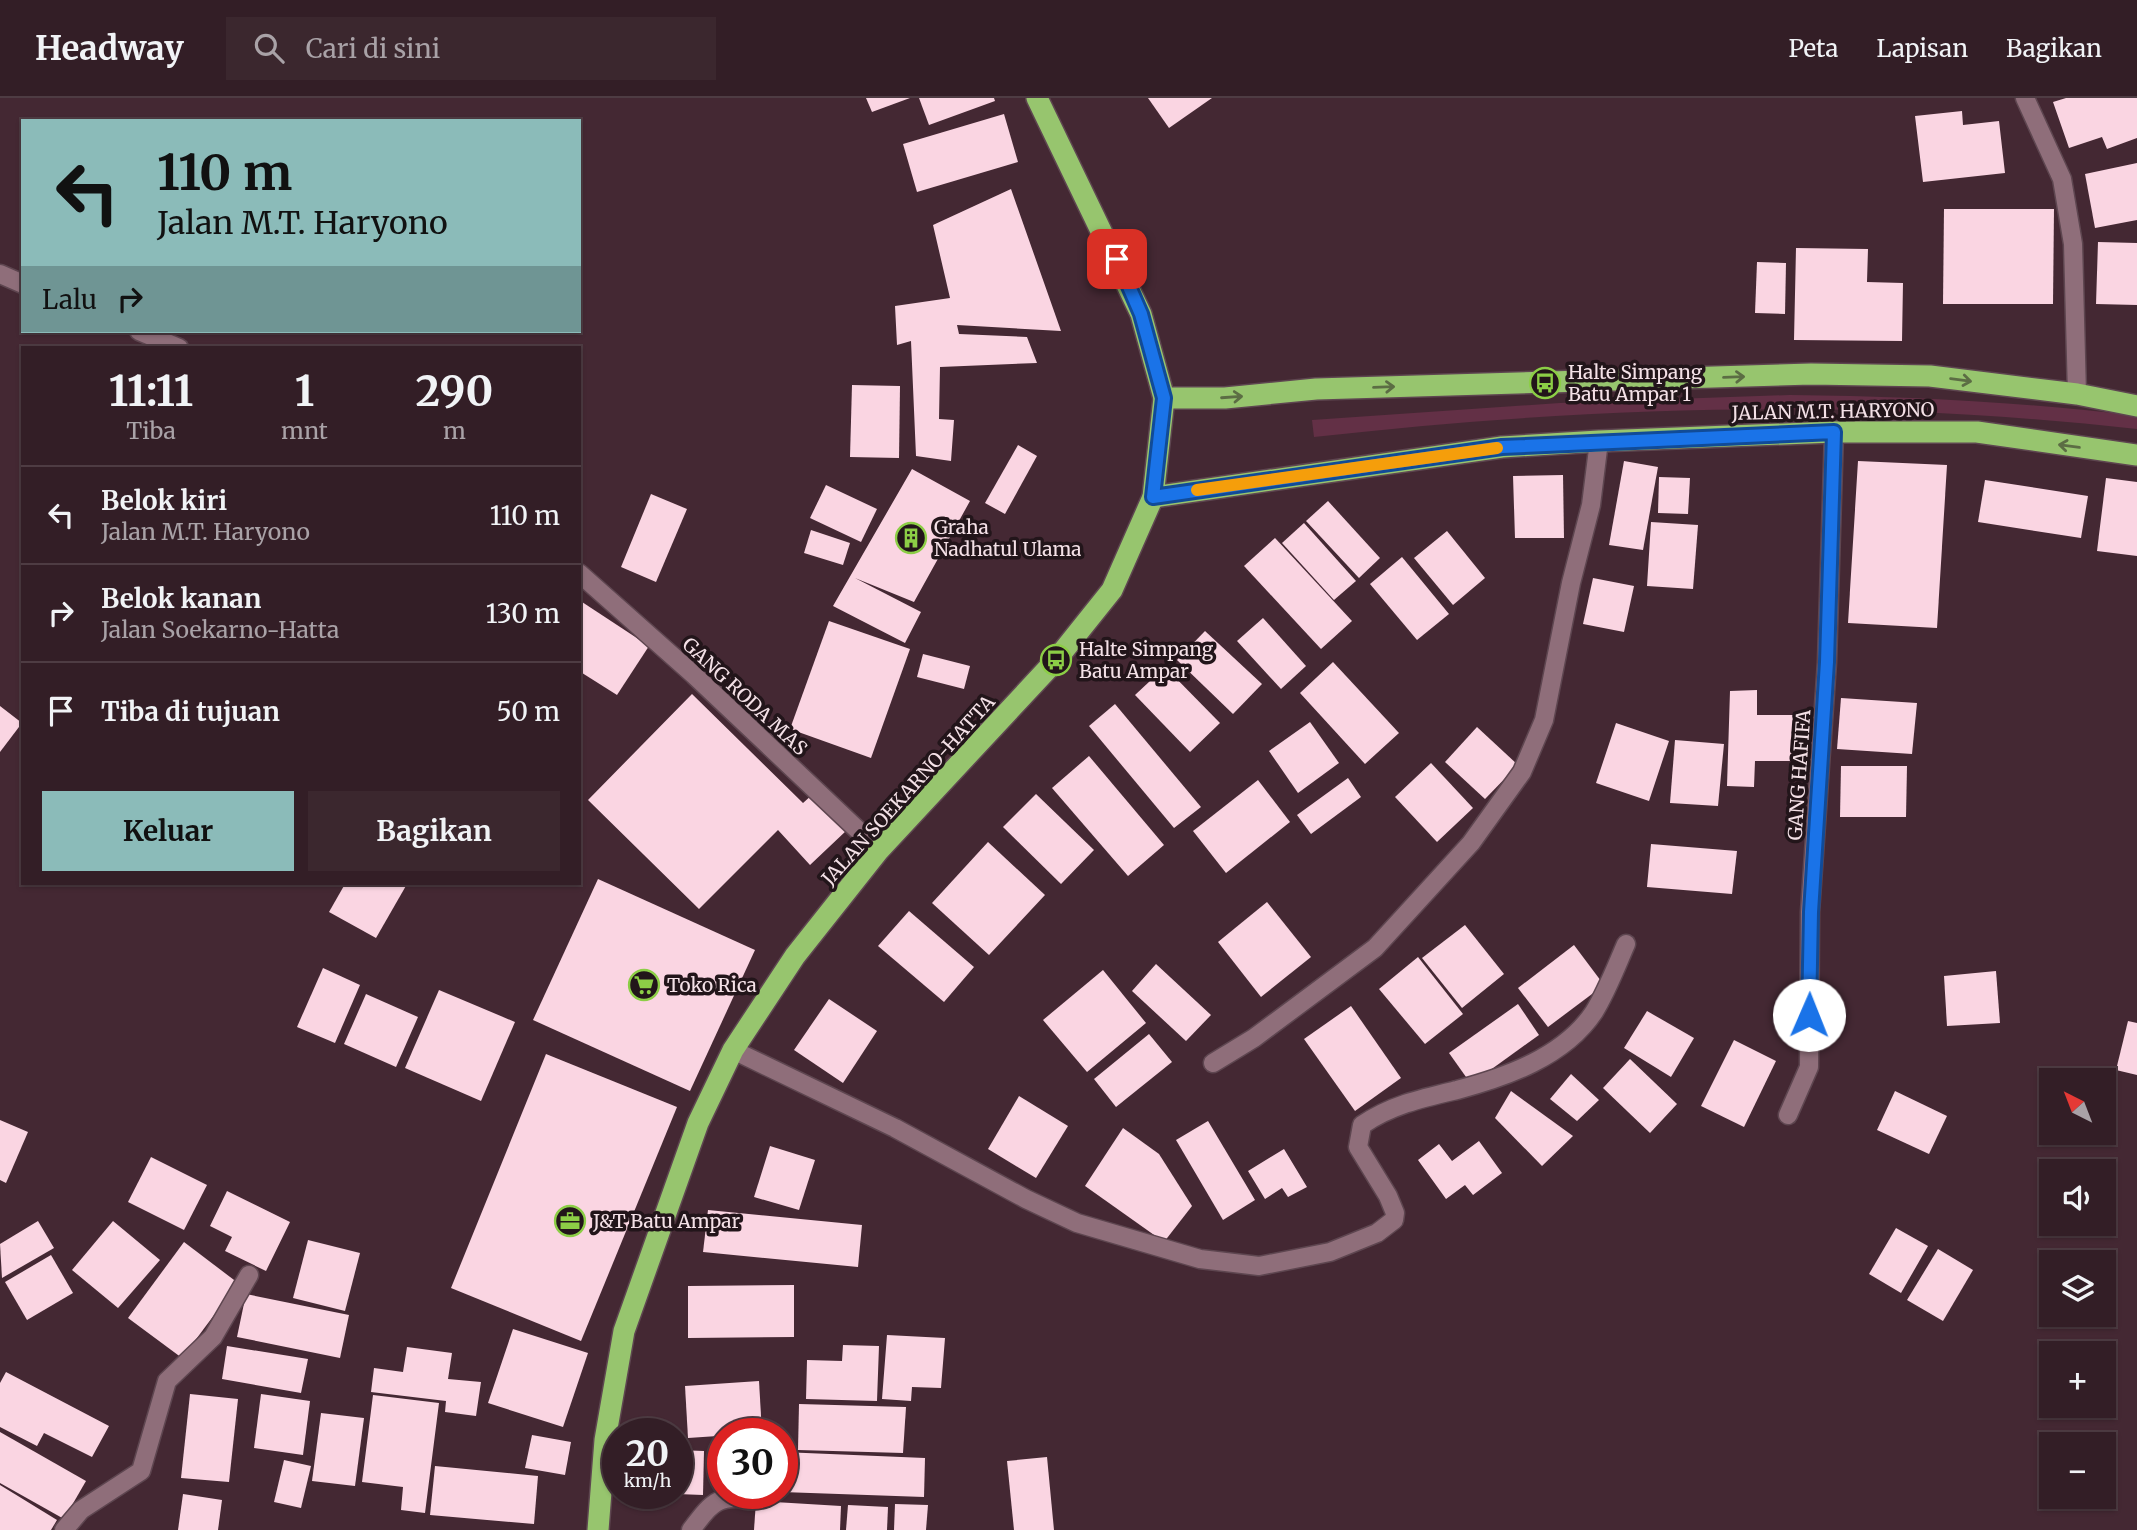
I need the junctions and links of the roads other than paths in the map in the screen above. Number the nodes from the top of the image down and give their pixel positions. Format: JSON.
{"nodes":[{"id":1,"x":1037,"y":98,"type":"edge"},
{"id":2,"x":2025,"y":98,"type":"edge"},
{"id":3,"x":0,"y":274,"type":"edge"},
{"id":4,"x":21,"y":283,"type":"edge"},
{"id":5,"x":144,"y":333,"type":"edge"},
{"id":6,"x":174,"y":346,"type":"edge"},
{"id":7,"x":2077,"y":394,"type":"junction"},
{"id":8,"x":1164,"y":398,"type":"junction"},
{"id":9,"x":2137,"y":406,"type":"edge"},
{"id":10,"x":1834,"y":432,"type":"junction"},
{"id":11,"x":1599,"y":440,"type":"junction"},
{"id":12,"x":2137,"y":455,"type":"edge"},
{"id":13,"x":1153,"y":497,"type":"junction"},
{"id":14,"x":581,"y":575,"type":"edge"},
{"id":15,"x":880,"y":850,"type":"junction"},
{"id":16,"x":1626,"y":944,"type":"dead end"},
{"id":17,"x":733,"y":1050,"type":"junction"},
{"id":18,"x":1213,"y":1063,"type":"dead end"},
{"id":19,"x":1788,"y":1115,"type":"dead end"},
{"id":20,"x":249,"y":1275,"type":"dead end"},
{"id":21,"x":707,"y":1509,"type":"edge"},
{"id":22,"x":64,"y":1530,"type":"edge"},
{"id":23,"x":598,"y":1530,"type":"edge"},
{"id":24,"x":691,"y":1530,"type":"edge"}],
"edges":[{"from":1,"to":8,"type":"highway","name":"JALAN SOEKARNO-HATTA"},
{"from":2,"to":7,"type":"street"},
{"from":3,"to":4,"type":"street"},
{"from":5,"to":6,"type":"street"},
{"from":8,"to":7,"type":"highway","name":"JALAN M.T. HARYONO","one_way":true},
{"from":7,"to":9,"type":"highway","name":"JALAN M.T. HARYONO"},
{"from":8,"to":13,"type":"highway","name":"JALAN SOEKARNO-HATTA"},
{"from":10,"to":11,"type":"highway","name":"JALAN M.T. HARYONO"},
{"from":12,"to":10,"type":"highway","name":"JALAN M.T. HARYONO","one_way":true},
{"from":10,"to":19,"type":"street","name":"GANG HAFIFA"},
{"from":11,"to":13,"type":"highway","name":"JALAN M.T. HARYONO"},
{"from":11,"to":18,"type":"street"},
{"from":13,"to":15,"type":"highway","name":"JALAN SOEKARNO-HATTA"},
{"from":14,"to":15,"type":"street","name":"GANG RODA MAS"},
{"from":15,"to":17,"type":"highway","name":"JALAN SOEKARNO-HATTA"},
{"from":16,"to":17,"type":"street"},
{"from":17,"to":23,"type":"highway","name":"JALAN SOEKARNO-HATTA"},
{"from":20,"to":22,"type":"street"},
{"from":21,"to":24,"type":"street"}]}
